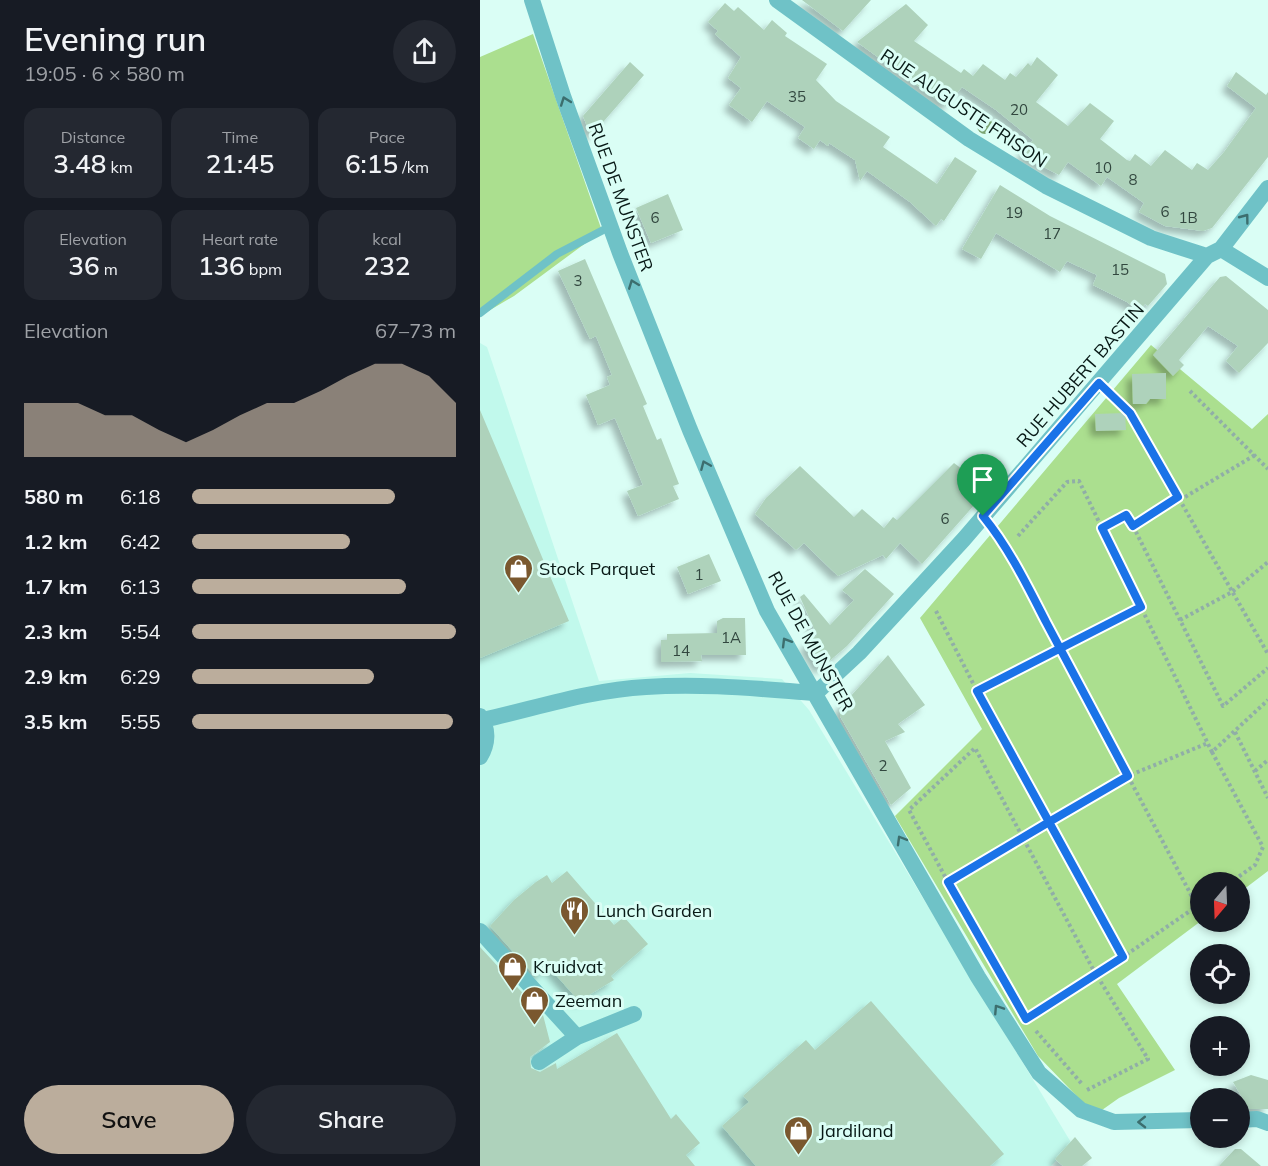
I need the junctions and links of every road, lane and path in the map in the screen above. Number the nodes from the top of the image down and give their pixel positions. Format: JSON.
{"nodes":[{"id":1,"x":532,"y":0,"type":"edge"},
{"id":2,"x":787,"y":3,"type":"edge"},
{"id":3,"x":1268,"y":188,"type":"edge"},
{"id":4,"x":610,"y":226,"type":"junction"},
{"id":5,"x":1214,"y":253,"type":"junction"},
{"id":6,"x":1268,"y":278,"type":"edge"},
{"id":7,"x":480,"y":313,"type":"edge"},
{"id":8,"x":1099,"y":383,"type":"junction"},
{"id":9,"x":1190,"y":391,"type":"dead end"},
{"id":10,"x":1255,"y":455,"type":"junction"},
{"id":11,"x":1268,"y":469,"type":"edge"},
{"id":12,"x":1179,"y":498,"type":"junction"},
{"id":13,"x":983,"y":516,"type":"junction"},
{"id":14,"x":1133,"y":526,"type":"junction"},
{"id":15,"x":1102,"y":528,"type":"junction"},
{"id":16,"x":1018,"y":537,"type":"dead end"},
{"id":17,"x":1268,"y":562,"type":"edge"},
{"id":18,"x":1232,"y":592,"type":"junction"},
{"id":19,"x":1141,"y":607,"type":"junction"},
{"id":20,"x":936,"y":611,"type":"dead end"},
{"id":21,"x":1180,"y":620,"type":"junction"},
{"id":22,"x":1060,"y":649,"type":"junction"},
{"id":23,"x":1268,"y":654,"type":"edge"},
{"id":24,"x":1268,"y":668,"type":"edge"},
{"id":25,"x":977,"y":691,"type":"junction"},
{"id":26,"x":816,"y":693,"type":"junction"},
{"id":27,"x":1268,"y":700,"type":"edge"},
{"id":28,"x":482,"y":718,"type":"edge"},
{"id":29,"x":1235,"y":732,"type":"junction"},
{"id":30,"x":1208,"y":743,"type":"junction"},
{"id":31,"x":1212,"y":752,"type":"junction"},
{"id":32,"x":480,"y":757,"type":"edge"},
{"id":33,"x":1268,"y":760,"type":"edge"},
{"id":34,"x":1254,"y":771,"type":"junction"},
{"id":35,"x":1128,"y":776,"type":"junction"},
{"id":36,"x":1268,"y":786,"type":"edge"},
{"id":37,"x":1264,"y":789,"type":"junction"},
{"id":38,"x":1268,"y":798,"type":"edge"},
{"id":39,"x":1049,"y":822,"type":"junction"},
{"id":40,"x":1023,"y":837,"type":"junction"},
{"id":41,"x":1246,"y":872,"type":"edge"},
{"id":42,"x":948,"y":882,"type":"junction"},
{"id":43,"x":1190,"y":890,"type":"edge"},
{"id":44,"x":1190,"y":911,"type":"edge"},
{"id":45,"x":480,"y":931,"type":"edge"},
{"id":46,"x":987,"y":953,"type":"dead end"},
{"id":47,"x":1123,"y":957,"type":"junction"},
{"id":48,"x":1095,"y":972,"type":"junction"},
{"id":49,"x":634,"y":1014,"type":"dead end"},
{"id":50,"x":1022,"y":1014,"type":"dead end"},
{"id":51,"x":1026,"y":1019,"type":"junction"},
{"id":52,"x":577,"y":1037,"type":"junction"},
{"id":53,"x":539,"y":1062,"type":"dead end"},
{"id":54,"x":1250,"y":1119,"type":"edge"},
{"id":55,"x":1190,"y":1120,"type":"edge"},
{"id":56,"x":1268,"y":1123,"type":"edge"}],
"edges":[{"from":4,"to":1,"type":"street","name":"RUE DE MUNSTER","one_way":true},
{"from":2,"to":5,"type":"street","name":"RUE AUGUSTE FRISON"},
{"from":5,"to":3,"type":"street","name":"RUE HUBERT BASTIN","one_way":true},
{"from":4,"to":7,"type":"lane"},
{"from":26,"to":4,"type":"street","name":"RUE DE MUNSTER","one_way":true},
{"from":5,"to":6,"type":"street","name":"RUE AUGUSTE FRISON"},
{"from":5,"to":8,"type":"street","name":"RUE HUBERT BASTIN"},
{"from":8,"to":12,"type":"path"},
{"from":8,"to":13,"type":"street","name":"RUE HUBERT BASTIN"},
{"from":9,"to":10,"type":"path"},
{"from":10,"to":11,"type":"path"},
{"from":10,"to":12,"type":"path"},
{"from":12,"to":14,"type":"path"},
{"from":12,"to":18,"type":"path"},
{"from":13,"to":22,"type":"path"},
{"from":13,"to":26,"type":"street","name":"RUE HUBERT BASTIN"},
{"from":14,"to":15,"type":"path"},
{"from":14,"to":21,"type":"path"},
{"from":15,"to":16,"type":"path"},
{"from":15,"to":19,"type":"path"},
{"from":17,"to":18,"type":"path"},
{"from":18,"to":21,"type":"path"},
{"from":18,"to":23,"type":"path"},
{"from":19,"to":22,"type":"path"},
{"from":19,"to":30,"type":"path"},
{"from":20,"to":25,"type":"path"},
{"from":21,"to":24,"type":"path"},
{"from":22,"to":25,"type":"path"},
{"from":22,"to":35,"type":"path"},
{"from":25,"to":39,"type":"path"},
{"from":26,"to":28,"type":"street"},
{"from":55,"to":26,"type":"street","name":"RUE DE MUNSTER","one_way":true},
{"from":27,"to":29,"type":"path"},
{"from":28,"to":32,"type":"street"},
{"from":29,"to":31,"type":"path"},
{"from":29,"to":34,"type":"path"},
{"from":30,"to":31,"type":"path"},
{"from":30,"to":35,"type":"path"},
{"from":31,"to":41,"type":"path"},
{"from":33,"to":34,"type":"path"},
{"from":34,"to":37,"type":"path"},
{"from":35,"to":39,"type":"path"},
{"from":35,"to":43,"type":"path"},
{"from":36,"to":37,"type":"path"},
{"from":37,"to":38,"type":"path"},
{"from":39,"to":40,"type":"path"},
{"from":39,"to":47,"type":"path"},
{"from":40,"to":42,"type":"path"},
{"from":40,"to":42,"type":"path"},
{"from":40,"to":48,"type":"path"},
{"from":42,"to":46,"type":"path"},
{"from":44,"to":47,"type":"path"},
{"from":45,"to":52,"type":"street"},
{"from":47,"to":48,"type":"path"},
{"from":48,"to":51,"type":"path"},
{"from":48,"to":51,"type":"path"},
{"from":49,"to":52,"type":"street"},
{"from":50,"to":51,"type":"path"},
{"from":52,"to":53,"type":"street"},
{"from":54,"to":56,"type":"street"}]}
